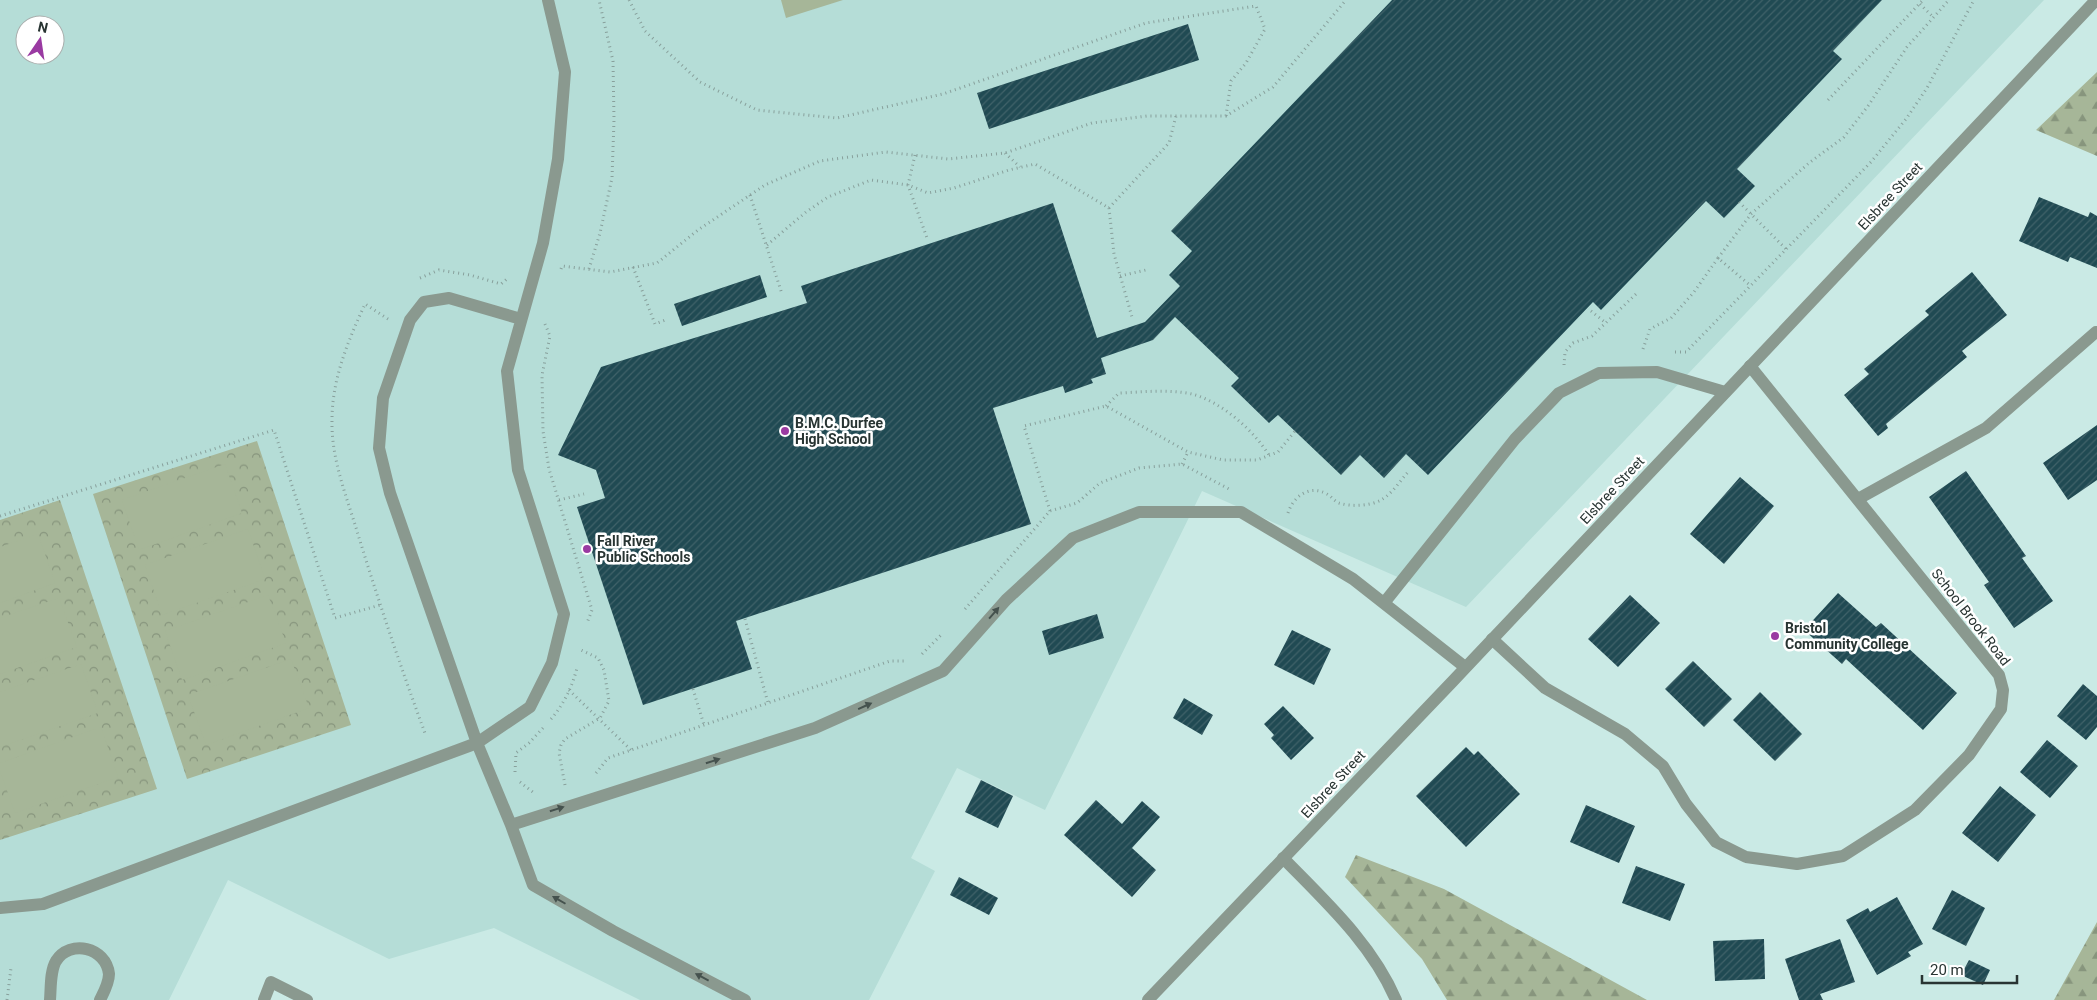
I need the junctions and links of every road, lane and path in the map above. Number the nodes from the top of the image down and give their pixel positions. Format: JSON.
{"nodes":[{"id":1,"x":548,"y":0,"type":"edge"},
{"id":2,"x":599,"y":0,"type":"edge"},
{"id":3,"x":628,"y":0,"type":"edge"},
{"id":4,"x":1346,"y":0,"type":"edge"},
{"id":5,"x":1923,"y":0,"type":"edge"},
{"id":6,"x":1949,"y":0,"type":"edge"},
{"id":7,"x":1974,"y":0,"type":"edge"},
{"id":8,"x":2096,"y":0,"type":"edge"},
{"id":9,"x":1920,"y":4,"type":"junction"},
{"id":10,"x":1933,"y":18,"type":"junction"},
{"id":11,"x":1828,"y":100,"type":"dead end"},
{"id":12,"x":1176,"y":116,"type":"junction"},
{"id":13,"x":1226,"y":116,"type":"junction"},
{"id":14,"x":1005,"y":153,"type":"junction"},
{"id":15,"x":915,"y":155,"type":"junction"},
{"id":16,"x":1020,"y":167,"type":"junction"},
{"id":17,"x":908,"y":184,"type":"junction"},
{"id":18,"x":750,"y":195,"type":"junction"},
{"id":19,"x":1739,"y":202,"type":"dead end"},
{"id":20,"x":1109,"y":208,"type":"junction"},
{"id":21,"x":1751,"y":214,"type":"junction"},
{"id":22,"x":927,"y":238,"type":"dead end"},
{"id":23,"x":767,"y":245,"type":"junction"},
{"id":24,"x":1786,"y":249,"type":"junction"},
{"id":25,"x":1718,"y":258,"type":"junction"},
{"id":26,"x":633,"y":267,"type":"junction"},
{"id":27,"x":589,"y":269,"type":"junction"},
{"id":28,"x":1146,"y":270,"type":"dead end"},
{"id":29,"x":559,"y":274,"type":"dead end"},
{"id":30,"x":1120,"y":276,"type":"junction"},
{"id":31,"x":1751,"y":286,"type":"junction"},
{"id":32,"x":782,"y":294,"type":"dead end"},
{"id":33,"x":1636,"y":294,"type":"dead end"},
{"id":34,"x":1591,"y":311,"type":"dead end"},
{"id":35,"x":542,"y":316,"type":"dead end"},
{"id":36,"x":1132,"y":317,"type":"dead end"},
{"id":37,"x":668,"y":319,"type":"dead end"},
{"id":38,"x":521,"y":320,"type":"junction"},
{"id":39,"x":1606,"y":324,"type":"junction"},
{"id":40,"x":2096,"y":332,"type":"edge"},
{"id":41,"x":1650,"y":352,"type":"dead end"},
{"id":42,"x":1668,"y":352,"type":"dead end"},
{"id":43,"x":1572,"y":360,"type":"dead end"},
{"id":44,"x":1564,"y":366,"type":"junction"},
{"id":45,"x":1750,"y":366,"type":"junction"},
{"id":46,"x":1559,"y":369,"type":"dead end"},
{"id":47,"x":1725,"y":392,"type":"junction"},
{"id":48,"x":1106,"y":406,"type":"junction"},
{"id":49,"x":1295,"y":431,"type":"dead end"},
{"id":50,"x":1188,"y":452,"type":"junction"},
{"id":51,"x":1269,"y":455,"type":"junction"},
{"id":52,"x":1182,"y":464,"type":"junction"},
{"id":53,"x":1408,"y":472,"type":"dead end"},
{"id":54,"x":1235,"y":492,"type":"dead end"},
{"id":55,"x":584,"y":494,"type":"dead end"},
{"id":56,"x":1858,"y":499,"type":"junction"},
{"id":57,"x":559,"y":500,"type":"junction"},
{"id":58,"x":1281,"y":509,"type":"dead end"},
{"id":59,"x":1050,"y":511,"type":"junction"},
{"id":60,"x":1288,"y":513,"type":"junction"},
{"id":61,"x":0,"y":516,"type":"edge"},
{"id":62,"x":1296,"y":518,"type":"dead end"},
{"id":63,"x":1384,"y":603,"type":"junction"},
{"id":64,"x":380,"y":605,"type":"dead end"},
{"id":65,"x":960,"y":615,"type":"dead end"},
{"id":66,"x":745,"y":619,"type":"dead end"},
{"id":67,"x":587,"y":625,"type":"dead end"},
{"id":68,"x":947,"y":629,"type":"dead end"},
{"id":69,"x":1492,"y":639,"type":"junction"},
{"id":70,"x":581,"y":645,"type":"dead end"},
{"id":71,"x":581,"y":650,"type":"junction"},
{"id":72,"x":579,"y":658,"type":"dead end"},
{"id":73,"x":907,"y":661,"type":"dead end"},
{"id":74,"x":916,"y":661,"type":"dead end"},
{"id":75,"x":577,"y":666,"type":"dead end"},
{"id":76,"x":1465,"y":667,"type":"junction"},
{"id":77,"x":693,"y":689,"type":"dead end"},
{"id":78,"x":569,"y":690,"type":"junction"},
{"id":79,"x":768,"y":703,"type":"junction"},
{"id":80,"x":600,"y":718,"type":"junction"},
{"id":81,"x":704,"y":725,"type":"junction"},
{"id":82,"x":477,"y":743,"type":"junction"},
{"id":83,"x":631,"y":750,"type":"junction"},
{"id":84,"x":592,"y":778,"type":"dead end"},
{"id":85,"x":571,"y":784,"type":"dead end"},
{"id":86,"x":565,"y":786,"type":"junction"},
{"id":87,"x":560,"y":788,"type":"dead end"},
{"id":88,"x":542,"y":792,"type":"dead end"},
{"id":89,"x":511,"y":825,"type":"junction"},
{"id":90,"x":1283,"y":858,"type":"junction"},
{"id":91,"x":0,"y":908,"type":"edge"},
{"id":92,"x":11,"y":968,"type":"dead end"},
{"id":93,"x":7,"y":1000,"type":"edge"},
{"id":94,"x":50,"y":1000,"type":"edge"},
{"id":95,"x":100,"y":1000,"type":"edge"},
{"id":96,"x":264,"y":1000,"type":"edge"},
{"id":97,"x":307,"y":1000,"type":"edge"},
{"id":98,"x":746,"y":1000,"type":"edge"},
{"id":99,"x":1148,"y":1000,"type":"edge"},
{"id":100,"x":1396,"y":1000,"type":"edge"}],
"edges":[{"from":1,"to":38,"type":"street"},
{"from":2,"to":27,"type":"path"},
{"from":3,"to":13,"type":"path"},
{"from":4,"to":13,"type":"path"},
{"from":5,"to":9,"type":"path"},
{"from":6,"to":10,"type":"path"},
{"from":7,"to":24,"type":"path"},
{"from":8,"to":45,"type":"street","name":"Elsbree Street"},
{"from":9,"to":10,"type":"path"},
{"from":9,"to":11,"type":"path"},
{"from":10,"to":21,"type":"path"},
{"from":12,"to":13,"type":"path"},
{"from":12,"to":14,"type":"path"},
{"from":12,"to":20,"type":"path"},
{"from":14,"to":15,"type":"path"},
{"from":14,"to":16,"type":"path"},
{"from":15,"to":17,"type":"path"},
{"from":15,"to":18,"type":"path"},
{"from":16,"to":17,"type":"path"},
{"from":16,"to":20,"type":"path"},
{"from":17,"to":22,"type":"path"},
{"from":17,"to":23,"type":"path"},
{"from":18,"to":23,"type":"path"},
{"from":18,"to":26,"type":"path"},
{"from":19,"to":21,"type":"path"},
{"from":20,"to":30,"type":"path"},
{"from":21,"to":24,"type":"path"},
{"from":21,"to":25,"type":"path"},
{"from":23,"to":32,"type":"path"},
{"from":24,"to":31,"type":"path"},
{"from":25,"to":31,"type":"path"},
{"from":25,"to":41,"type":"path"},
{"from":26,"to":27,"type":"path"},
{"from":26,"to":37,"type":"path"},
{"from":27,"to":29,"type":"path"},
{"from":28,"to":30,"type":"path"},
{"from":30,"to":36,"type":"path"},
{"from":31,"to":42,"type":"path"},
{"from":33,"to":39,"type":"path"},
{"from":34,"to":39,"type":"path"},
{"from":35,"to":57,"type":"path"},
{"from":38,"to":82,"type":"street"},
{"from":38,"to":82,"type":"street"},
{"from":39,"to":44,"type":"path"},
{"from":40,"to":56,"type":"street"},
{"from":43,"to":44,"type":"path"},
{"from":44,"to":46,"type":"path"},
{"from":45,"to":47,"type":"street","name":"Elsbree Street"},
{"from":45,"to":56,"type":"street","name":"School Brook Road"},
{"from":47,"to":63,"type":"street"},
{"from":47,"to":69,"type":"street","name":"Elsbree Street"},
{"from":48,"to":50,"type":"path"},
{"from":48,"to":51,"type":"path"},
{"from":48,"to":59,"type":"path"},
{"from":49,"to":51,"type":"path"},
{"from":50,"to":51,"type":"path"},
{"from":50,"to":52,"type":"path"},
{"from":52,"to":54,"type":"path"},
{"from":52,"to":59,"type":"path"},
{"from":53,"to":60,"type":"path"},
{"from":55,"to":57,"type":"path"},
{"from":56,"to":69,"type":"street","name":"School Brook Road"},
{"from":57,"to":67,"type":"path"},
{"from":58,"to":60,"type":"path"},
{"from":59,"to":65,"type":"path"},
{"from":60,"to":62,"type":"path"},
{"from":61,"to":64,"type":"path"},
{"from":63,"to":76,"type":"street"},
{"from":89,"to":63,"type":"street","one_way":true},
{"from":66,"to":79,"type":"path"},
{"from":68,"to":74,"type":"path"},
{"from":69,"to":76,"type":"street","name":"Elsbree Street"},
{"from":70,"to":71,"type":"path"},
{"from":71,"to":72,"type":"path"},
{"from":71,"to":80,"type":"path"},
{"from":73,"to":79,"type":"path"},
{"from":75,"to":78,"type":"path"},
{"from":76,"to":90,"type":"street","name":"Elsbree Street"},
{"from":77,"to":81,"type":"path"},
{"from":78,"to":80,"type":"path"},
{"from":78,"to":88,"type":"path"},
{"from":79,"to":81,"type":"path"},
{"from":80,"to":83,"type":"path"},
{"from":80,"to":86,"type":"path"},
{"from":81,"to":83,"type":"path"},
{"from":82,"to":89,"type":"street"},
{"from":82,"to":91,"type":"street"},
{"from":83,"to":84,"type":"path"},
{"from":85,"to":86,"type":"path"},
{"from":86,"to":87,"type":"path"},
{"from":98,"to":89,"type":"street","one_way":true},
{"from":90,"to":99,"type":"street","name":"Elsbree Street"},
{"from":90,"to":100,"type":"street"},
{"from":92,"to":93,"type":"path"},
{"from":94,"to":95,"type":"street"},
{"from":96,"to":97,"type":"street"}]}
